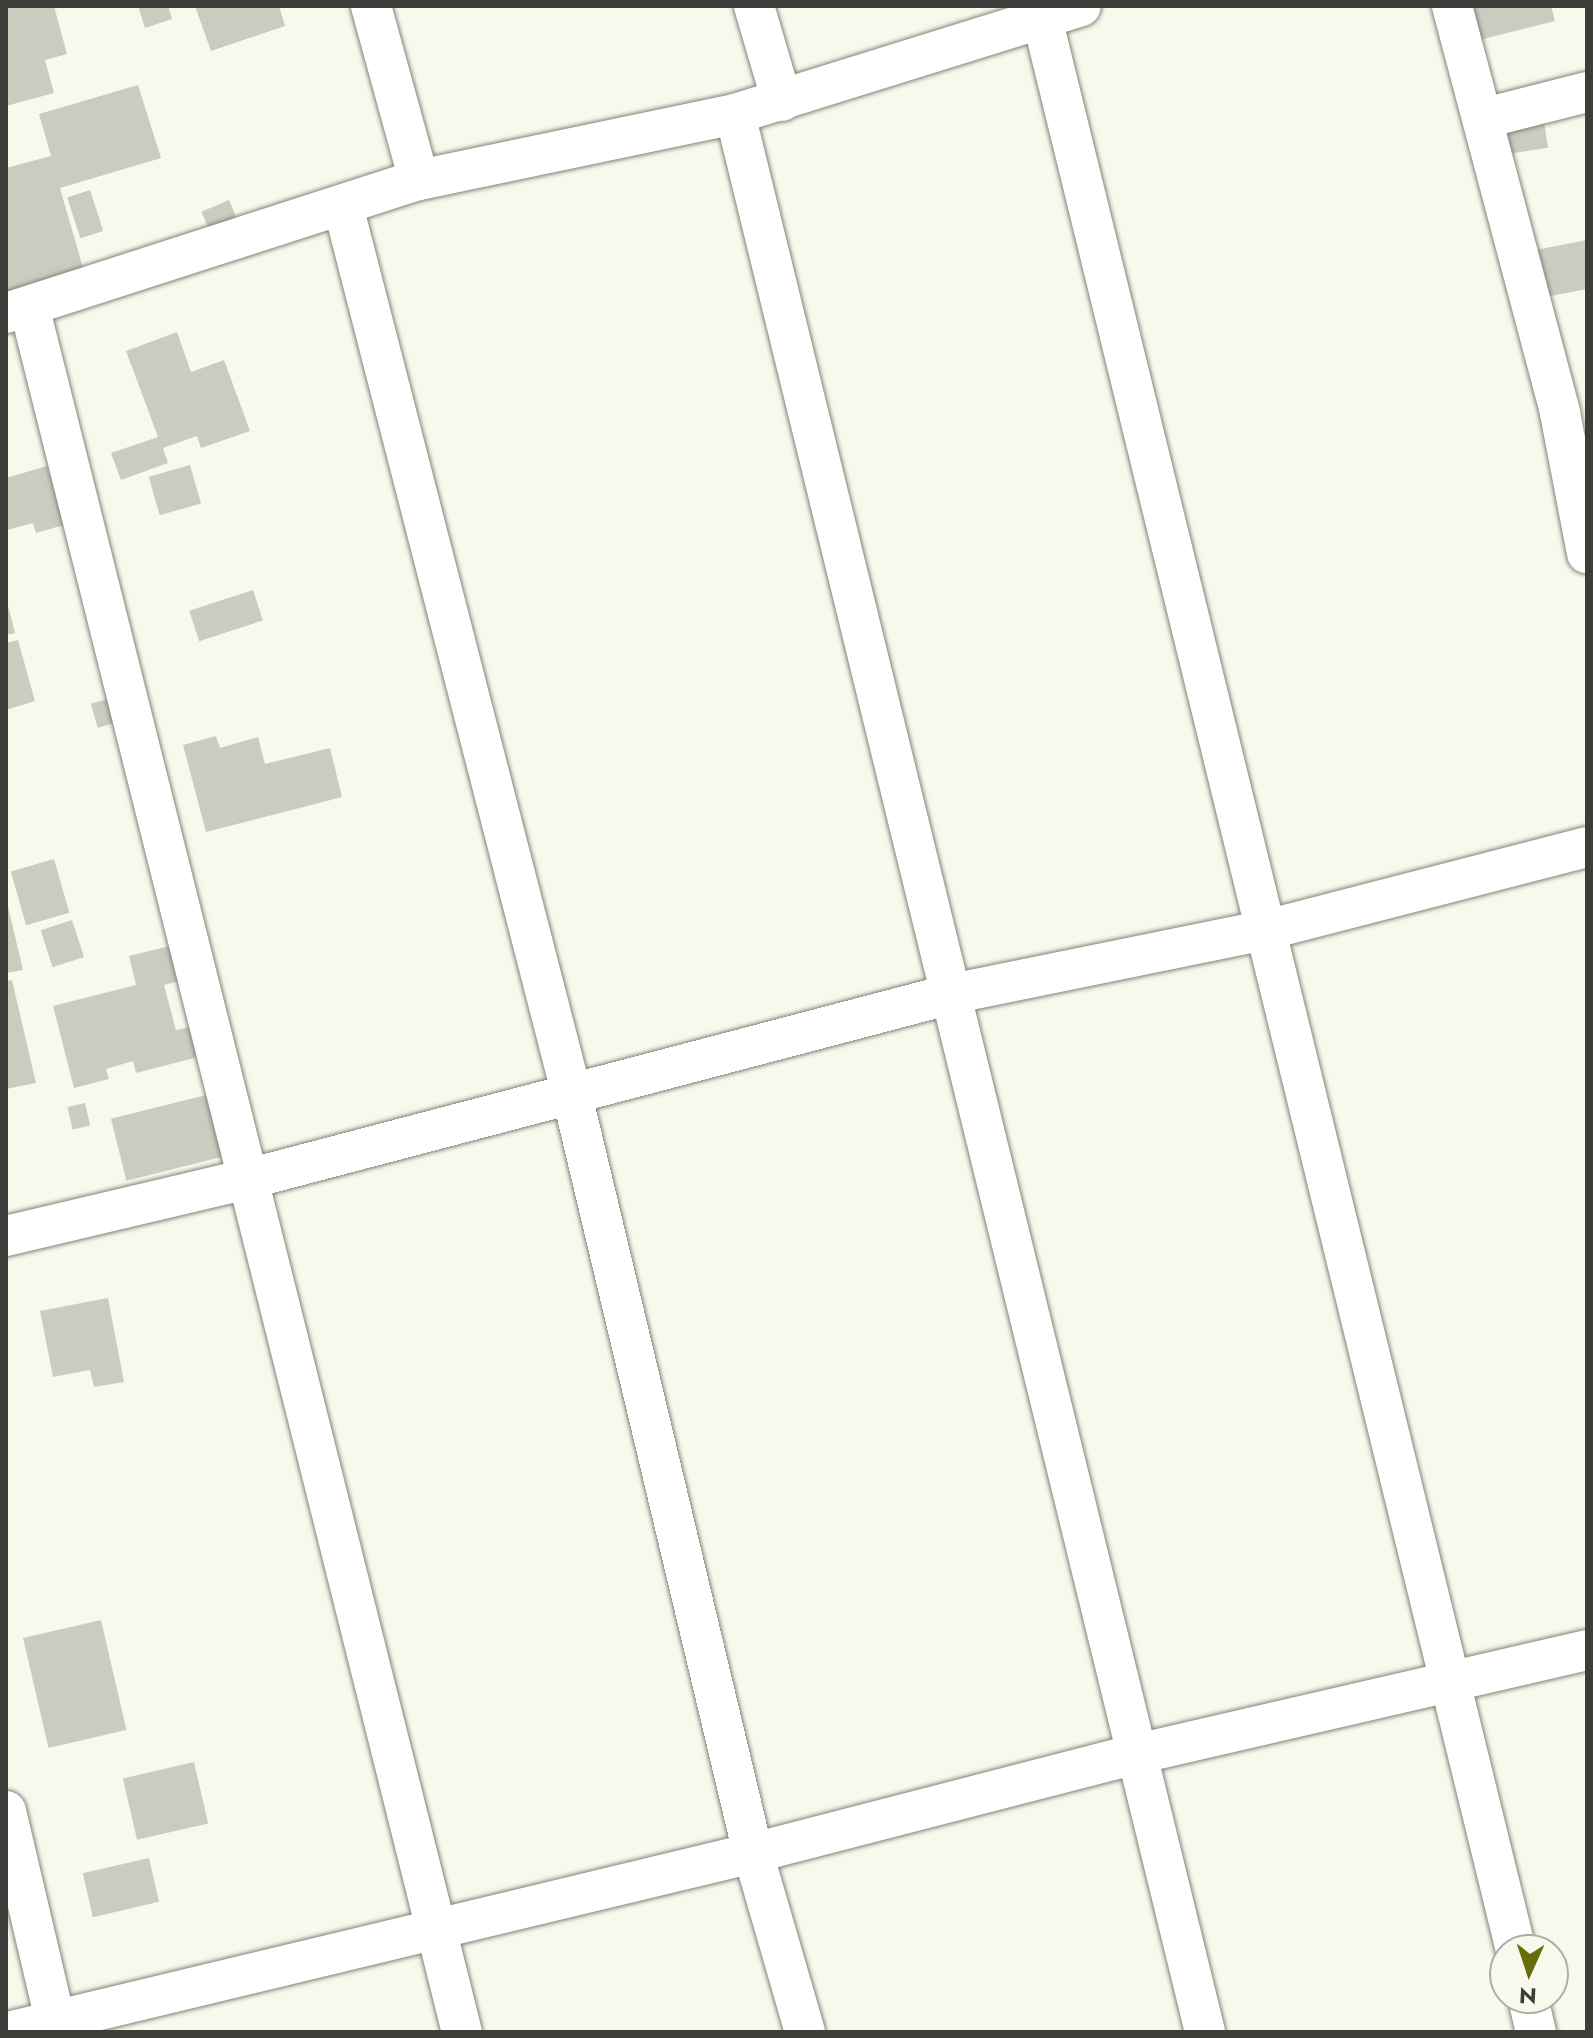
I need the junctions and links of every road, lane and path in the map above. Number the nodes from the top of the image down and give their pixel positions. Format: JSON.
{"nodes":[{"id":1,"x":371,"y":6,"type":"edge"},
{"id":2,"x":754,"y":6,"type":"edge"},
{"id":3,"x":1081,"y":6,"type":"edge"},
{"id":4,"x":1452,"y":6,"type":"edge"},
{"id":5,"x":1042,"y":18,"type":"junction"},
{"id":6,"x":1587,"y":92,"type":"edge"},
{"id":7,"x":782,"y":101,"type":"junction"},
{"id":8,"x":735,"y":114,"type":"junction"},
{"id":9,"x":1485,"y":118,"type":"junction"},
{"id":10,"x":419,"y":180,"type":"junction"},
{"id":11,"x":343,"y":206,"type":"junction"},
{"id":12,"x":17,"y":310,"type":"edge"},
{"id":13,"x":1574,"y":410,"type":"edge"},
{"id":14,"x":1587,"y":553,"type":"edge"},
{"id":15,"x":1587,"y":847,"type":"edge"},
{"id":16,"x":1266,"y":930,"type":"junction"},
{"id":17,"x":951,"y":994,"type":"junction"},
{"id":18,"x":572,"y":1095,"type":"junction"},
{"id":19,"x":248,"y":1179,"type":"junction"},
{"id":20,"x":6,"y":1236,"type":"edge"},
{"id":21,"x":1587,"y":1650,"type":"edge"},
{"id":22,"x":1450,"y":1682,"type":"junction"},
{"id":23,"x":1137,"y":1754,"type":"junction"},
{"id":24,"x":6,"y":1811,"type":"edge"},
{"id":25,"x":753,"y":1853,"type":"junction"},
{"id":26,"x":436,"y":1929,"type":"junction"},
{"id":27,"x":1512,"y":1934,"type":"edge"},
{"id":28,"x":57,"y":2026,"type":"edge"},
{"id":29,"x":8,"y":2032,"type":"edge"},
{"id":30,"x":462,"y":2032,"type":"edge"},
{"id":31,"x":805,"y":2032,"type":"edge"},
{"id":32,"x":1205,"y":2032,"type":"edge"}],
"edges":[{"from":1,"to":10,"type":"street"},
{"from":2,"to":7,"type":"street"},
{"from":3,"to":5,"type":"street"},
{"from":4,"to":9,"type":"street"},
{"from":5,"to":7,"type":"street"},
{"from":5,"to":16,"type":"street"},
{"from":6,"to":9,"type":"street"},
{"from":7,"to":8,"type":"street"},
{"from":8,"to":10,"type":"street"},
{"from":8,"to":17,"type":"street"},
{"from":9,"to":13,"type":"street"},
{"from":10,"to":11,"type":"street"},
{"from":11,"to":12,"type":"street"},
{"from":11,"to":18,"type":"street"},
{"from":12,"to":19,"type":"street"},
{"from":13,"to":14,"type":"street"},
{"from":15,"to":16,"type":"street"},
{"from":16,"to":17,"type":"street"},
{"from":16,"to":22,"type":"street"},
{"from":17,"to":18,"type":"street"},
{"from":17,"to":23,"type":"street"},
{"from":18,"to":19,"type":"street"},
{"from":18,"to":25,"type":"street"},
{"from":19,"to":20,"type":"street"},
{"from":19,"to":26,"type":"street"},
{"from":21,"to":22,"type":"street"},
{"from":22,"to":23,"type":"street"},
{"from":22,"to":27,"type":"street"},
{"from":23,"to":25,"type":"street"},
{"from":23,"to":32,"type":"street"},
{"from":24,"to":28,"type":"street"},
{"from":25,"to":26,"type":"street"},
{"from":25,"to":31,"type":"street"},
{"from":26,"to":28,"type":"street"},
{"from":26,"to":30,"type":"street"},
{"from":28,"to":29,"type":"street"}]}
